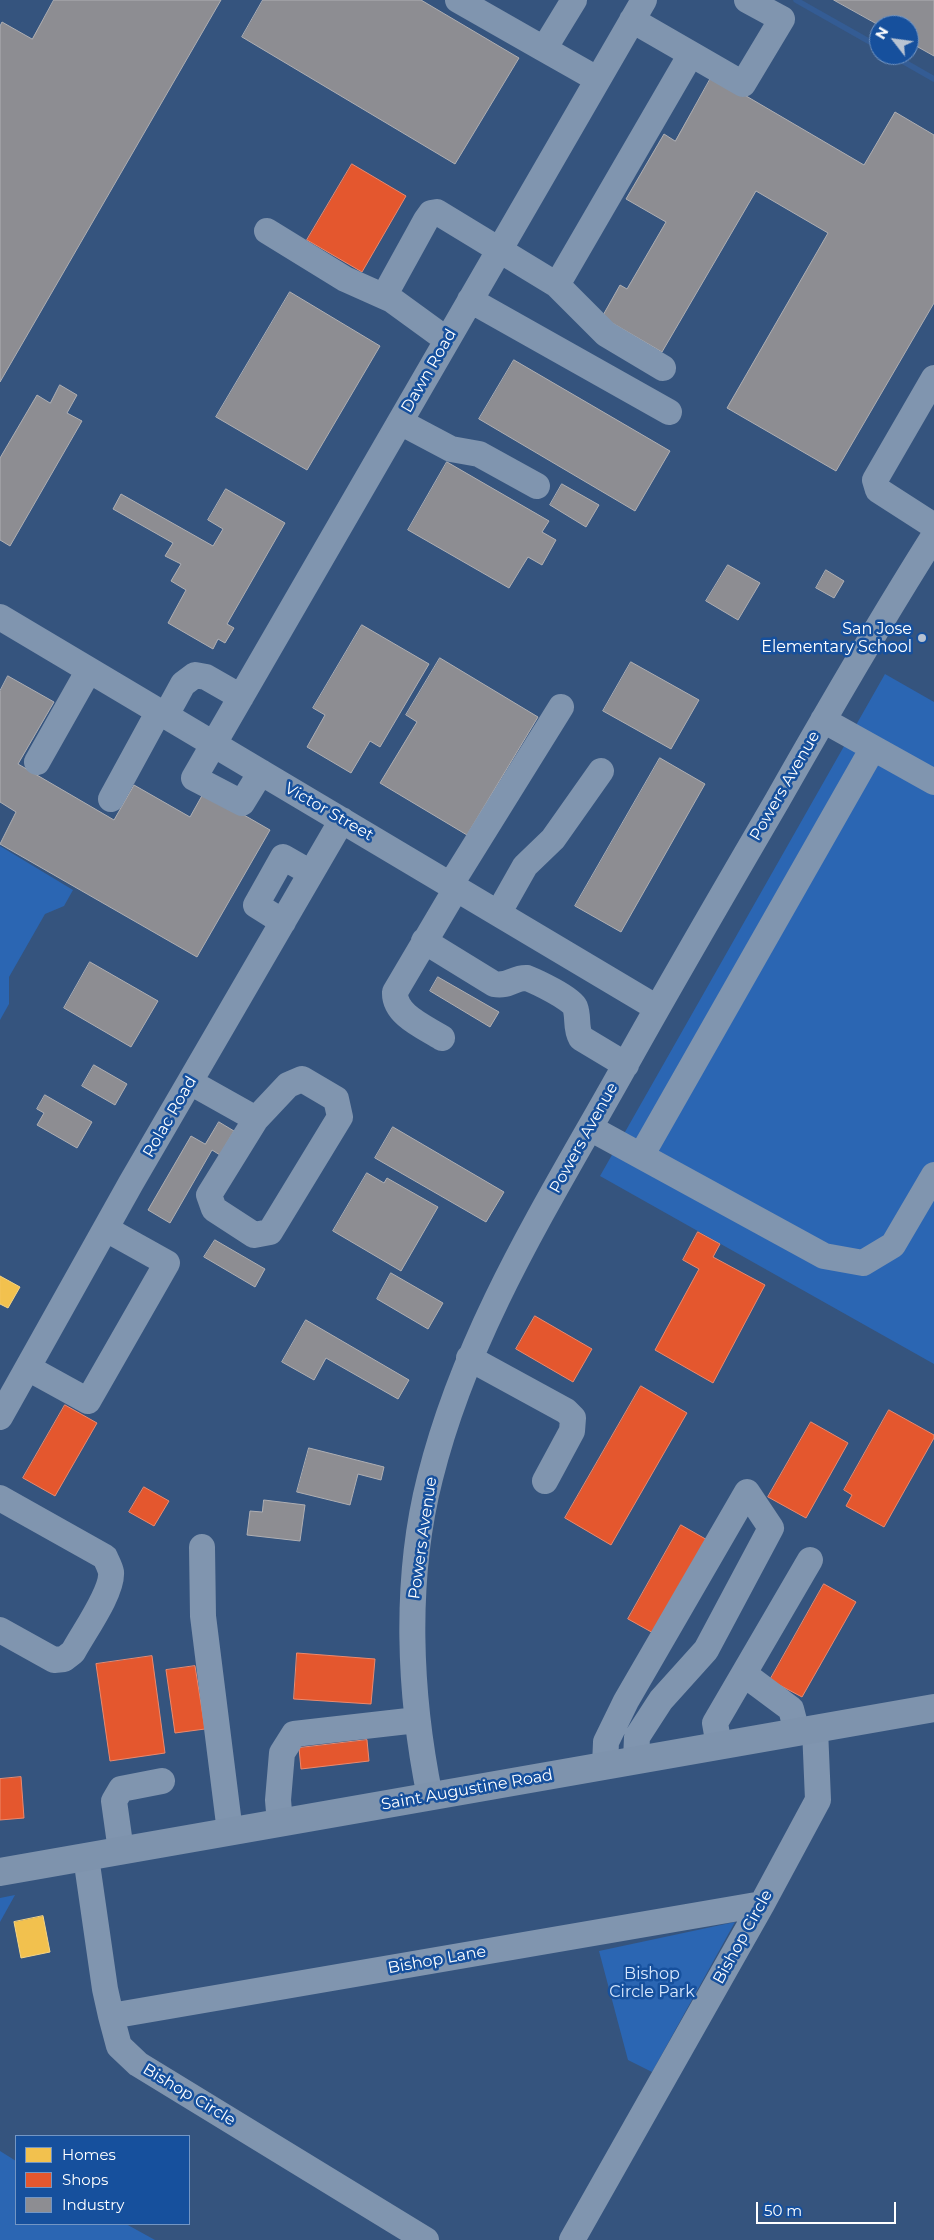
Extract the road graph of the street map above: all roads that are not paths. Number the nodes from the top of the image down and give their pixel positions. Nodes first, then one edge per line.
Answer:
1 (458, 0) edge
2 (574, 0) edge
3 (747, 0) edge
4 (638, 10) edge
5 (544, 49) junction
6 (691, 54) junction
7 (597, 79) junction
8 (267, 231) dead end
9 (499, 250) junction
10 (557, 285) junction
11 (392, 300) junction
12 (470, 300) junction
13 (447, 340) junction
14 (663, 368) dead end
15 (934, 378) edge
16 (669, 412) dead end
17 (400, 422) junction
18 (537, 486) dead end
19 (934, 526) edge
20 (934, 536) edge
21 (0, 617) edge
22 (88, 670) junction
23 (241, 697) junction
24 (561, 707) dead end
25 (163, 713) junction
26 (823, 720) junction
27 (214, 743) junction
28 (874, 748) junction
29 (37, 762) dead end
30 (601, 771) dead end
31 (261, 772) junction
32 (934, 782) edge
33 (111, 799) dead end
34 (342, 820) junction
35 (454, 886) junction
36 (500, 912) junction
37 (424, 941) junction
38 (657, 1008) junction
39 (442, 1038) dead end
40 (626, 1065) junction
41 (190, 1082) junction
42 (256, 1119) junction
43 (590, 1128) junction
44 (641, 1156) junction
45 (934, 1175) edge
46 (106, 1229) junction
47 (469, 1358) junction
48 (28, 1368) junction
49 (0, 1417) edge
50 (545, 1481) dead end
51 (0, 1498) edge
52 (202, 1548) dead end
53 (810, 1560) dead end
54 (0, 1630) edge
55 (744, 1674) junction
56 (934, 1708) edge
57 (417, 1720) junction
58 (806, 1730) junction
59 (719, 1746) junction
60 (636, 1760) junction
61 (605, 1766) junction
62 (162, 1781) dead end
63 (430, 1797) junction
64 (280, 1823) junction
65 (230, 1832) junction
66 (121, 1851) junction
67 (86, 1857) junction
68 (0, 1872) edge
69 (762, 1904) junction
70 (111, 2016) junction
71 (426, 2240) edge
72 (572, 2240) edge

1 - 5 street
2 - 5 street
3 - 6 street
4 - 6 street
4 - 7 street, Dawn Road
5 - 7 street
6 - 10 street
7 - 9 street, Dawn Road
8 - 11 street
9 - 10 street
9 - 11 street
9 - 12 street, Dawn Road
10 - 14 street
11 - 13 street
12 - 13 street, Dawn Road
12 - 16 street
13 - 17 street, Dawn Road
15 - 19 street
17 - 18 street
17 - 23 street, Dawn Road
20 - 26 street, Powers Avenue
21 - 22 street, Victor Street
22 - 25 street, Victor Street
22 - 29 street
23 - 25 street
23 - 27 street, Dawn Road
24 - 35 street
25 - 27 street, Victor Street
25 - 33 street
26 - 28 street
26 - 38 street, Powers Avenue
27 - 31 street, Victor Street
27 - 31 street, Dawn Road
28 - 32 street
28 - 44 street
30 - 36 street
31 - 34 street, Victor Street
34 - 35 street, Victor Street
34 - 41 street, Rolac Road
35 - 36 street, Victor Street
35 - 37 street
36 - 38 street, Victor Street
37 - 39 street
37 - 40 street
38 - 40 street, Powers Avenue
40 - 43 street, Powers Avenue
41 - 42 street
41 - 46 street, Rolac Road
42 - 42 street
43 - 44 street
43 - 47 street, Powers Avenue
44 - 45 street
46 - 48 street, Rolac Road
46 - 48 street
47 - 50 street
47 - 57 street, Powers Avenue
48 - 49 street, Rolac Road
51 - 54 street
52 - 65 street
53 - 55 street
55 - 58 street, Bishop Circle
55 - 59 street
56 - 58 main road, Saint Augustine Road
57 - 63 street, Powers Avenue
57 - 64 street
58 - 59 main road, Saint Augustine Road
58 - 69 street, Bishop Circle
59 - 60 main road, Saint Augustine Road
60 - 61 main road, Saint Augustine Road
60 - 61 street
61 - 63 main road, Saint Augustine Road
62 - 66 street
63 - 64 main road, Saint Augustine Road
64 - 65 main road, Saint Augustine Road
65 - 66 main road, Saint Augustine Road
66 - 67 main road, Saint Augustine Road
67 - 68 main road, Saint Augustine Road
67 - 70 street, Bishop Circle
69 - 70 street, Bishop Lane
69 - 72 street, Bishop Circle
70 - 71 street, Bishop Circle

